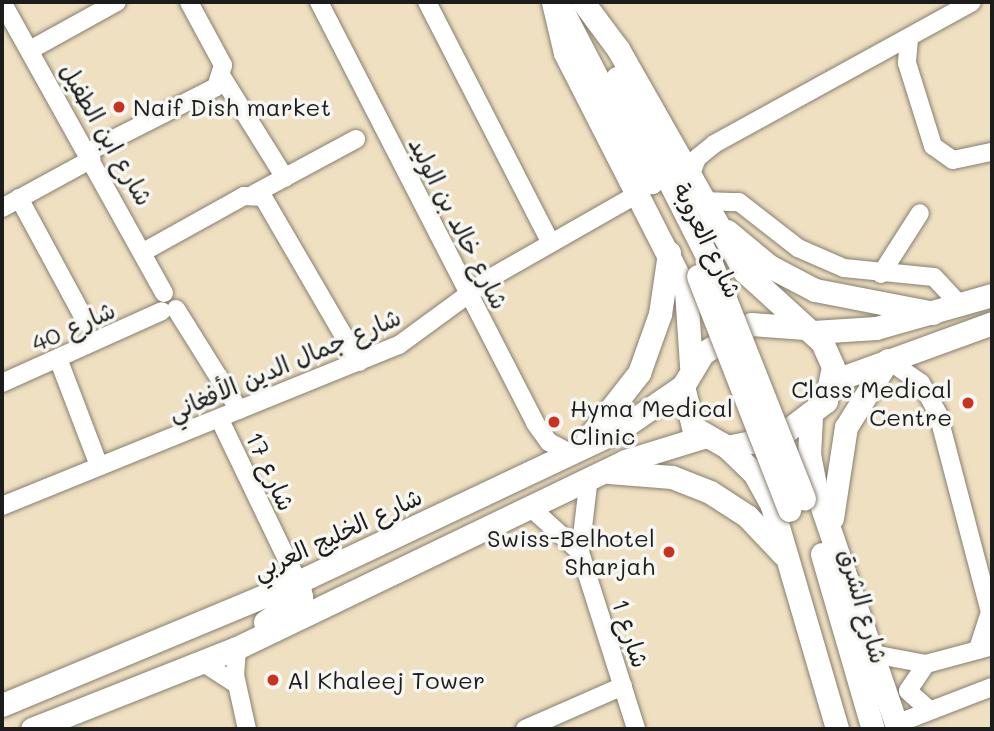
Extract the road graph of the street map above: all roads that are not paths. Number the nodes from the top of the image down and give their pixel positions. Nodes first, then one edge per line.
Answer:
1 (2, 2) edge
2 (117, 2) edge
3 (189, 2) edge
4 (319, 2) edge
5 (427, 2) edge
6 (556, 2) edge
7 (581, 2) edge
8 (972, 2) edge
9 (947, 10) edge
10 (909, 39) junction
11 (30, 50) junction
12 (222, 77) junction
13 (356, 139) dead end
14 (992, 152) edge
15 (90, 155) junction
16 (285, 178) junction
17 (689, 179) junction
18 (639, 193) junction
19 (254, 194) junction
20 (19, 198) junction
21 (706, 207) junction
22 (2, 208) edge
23 (920, 213) dead end
24 (551, 243) junction
25 (145, 251) junction
26 (669, 254) junction
27 (705, 271) junction
28 (881, 274) junction
29 (467, 295) junction
30 (992, 296) edge
31 (167, 304) junction
32 (960, 305) junction
33 (933, 313) junction
34 (86, 322) dead end
35 (992, 323) edge
36 (809, 330) junction
37 (888, 360) junction
38 (59, 361) junction
39 (359, 362) junction
40 (691, 365) junction
41 (833, 381) junction
42 (2, 383) edge
43 (683, 386) junction
44 (239, 410) junction
45 (811, 417) junction
46 (219, 418) junction
47 (703, 438) junction
48 (727, 447) junction
49 (570, 453) junction
50 (99, 466) junction
51 (595, 475) junction
52 (796, 504) junction
53 (2, 506) edge
54 (530, 507) junction
55 (834, 545) junction
56 (580, 552) junction
57 (793, 568) junction
58 (298, 582) junction
59 (237, 648) junction
60 (985, 648) edge
61 (873, 654) junction
62 (202, 662) junction
63 (926, 664) junction
64 (236, 684) junction
65 (623, 686) junction
66 (992, 687) edge
67 (2, 705) edge
68 (926, 707) junction
69 (897, 726) edge
70 (32, 729) edge
71 (247, 729) edge
72 (525, 729) edge
73 (636, 729) edge
74 (837, 729) edge
75 (853, 729) edge
76 (873, 729) edge

1 - 11 street, شارع ابن الطفيل
2 - 11 street
3 - 12 street
4 - 29 street, شارع خالد بن الوليد
5 - 24 street
6 - 18 main road
6 - 27 main road, شارع العروبة
7 - 17 main road
7 - 27 main road, شارع العروبة
8 - 9 street
9 - 10 street
10 - 14 street
10 - 17 street
11 - 15 street, شارع ابن الطفيل
12 - 15 street
12 - 16 street
13 - 16 street
15 - 20 street
15 - 25 street, شارع ابن الطفيل
16 - 19 street
17 - 21 main road
18 - 24 street, شارع جمال الدين الأفغاني
18 - 26 main road
19 - 25 street
19 - 39 street
20 - 22 street
20 - 34 street
21 - 28 street
21 - 33 main road
21 - 36 main road
23 - 28 street
24 - 29 street, شارع جمال الدين الأفغاني
25 - 31 street, شارع ابن الطفيل
26 - 40 main road
26 - 49 main road
27 - 52 main road, شارع العروبة, bridge
28 - 32 street
29 - 39 street, شارع جمال الدين الأفغاني
29 - 49 street, شارع خالد بن الوليد
30 - 32 main road
31 - 38 street, شارع 40
31 - 44 street, شارع ابن الطفيل
32 - 33 main road
33 - 36 main road
35 - 37 main road
36 - 40 main road
36 - 41 main road
37 - 41 main road
37 - 55 main road
37 - 60 street
38 - 42 street, شارع 40
38 - 50 street
39 - 44 street, شارع جمال الدين الأفغاني
40 - 43 main road
41 - 45 main road
43 - 47 main road
43 - 49 main road, شارع الخليج العربي
44 - 46 street, شارع جمال الدين الأفغاني
45 - 48 main road
45 - 55 main road
46 - 50 street, شارع جمال الدين الأفغاني
46 - 58 street, شارع 17
47 - 48 main road
47 - 51 main road
48 - 57 main road
49 - 58 main road, شارع الخليج العربي
50 - 53 street, شارع جمال الدين الأفغاني
51 - 54 main road
51 - 56 street, شارع 1
51 - 57 main road
52 - 75 main road, شارع الشرق
52 - 76 main road, شارع الشرق
54 - 56 street
54 - 59 main road
55 - 61 main road
56 - 65 street, شارع 1
57 - 74 main road
58 - 59 main road
58 - 67 main road, شارع الخليج العربي
59 - 62 main road
59 - 64 street
60 - 63 street
61 - 63 street
61 - 69 main road
62 - 64 street
62 - 70 main road
63 - 68 street
64 - 71 street
65 - 72 street
65 - 73 street, شارع 1
66 - 68 street
68 - 69 street

